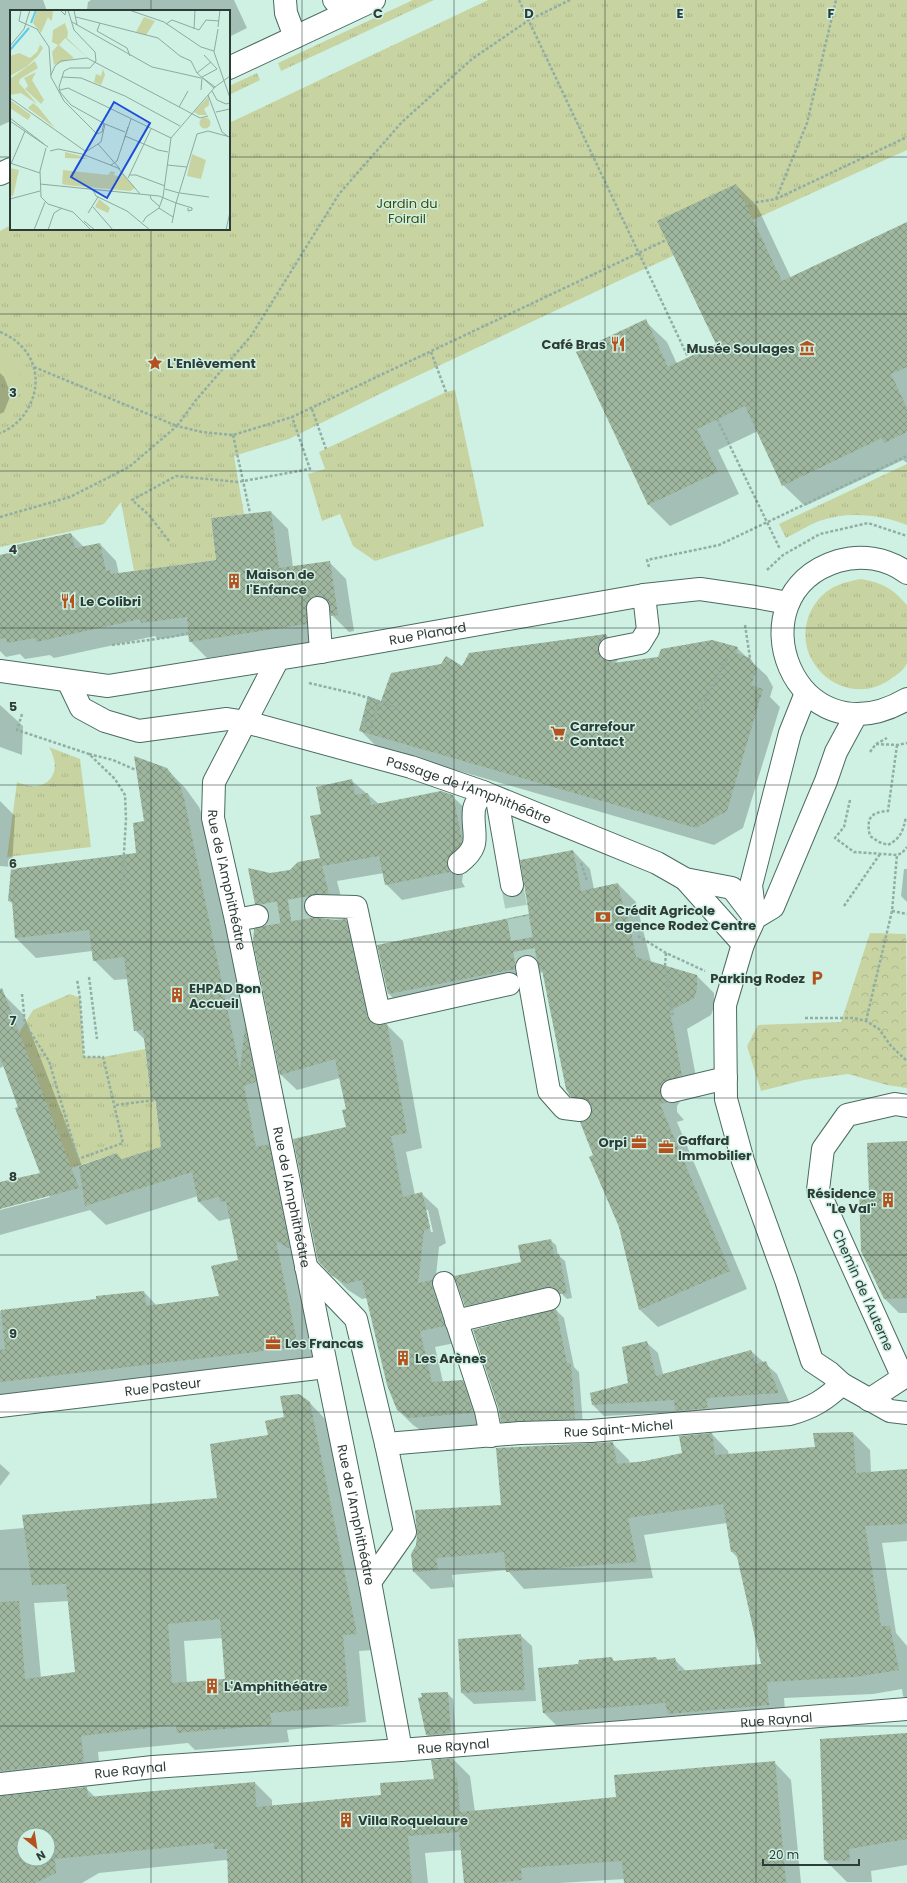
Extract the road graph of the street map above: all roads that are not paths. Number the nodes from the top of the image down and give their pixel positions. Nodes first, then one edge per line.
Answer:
1 (286, 0) edge
2 (374, 0) edge
3 (340, 7) edge
4 (295, 37) junction
5 (230, 68) edge
6 (10, 169) edge
7 (0, 174) edge
8 (905, 570) edge
9 (644, 595) junction
10 (788, 604) junction
11 (318, 608) dead end
12 (610, 649) dead end
13 (321, 652) junction
14 (278, 659) junction
15 (0, 671) edge
16 (68, 681) junction
17 (806, 693) junction
18 (907, 699) edge
19 (856, 715) junction
20 (246, 722) junction
21 (490, 795) junction
22 (760, 851) junction
23 (458, 863) dead end
24 (786, 878) junction
25 (685, 879) junction
26 (512, 885) tunnel mouth
27 (316, 906) tunnel mouth
28 (755, 918) junction
29 (743, 944) junction
30 (527, 967) tunnel mouth
31 (509, 984) dead end
32 (726, 1078) junction
33 (672, 1091) dead end
34 (907, 1106) edge
35 (580, 1110) dead end
36 (306, 1266) junction
37 (444, 1283) dead end
38 (549, 1299) dead end
39 (456, 1321) junction
40 (326, 1367) junction
41 (836, 1379) junction
42 (869, 1400) junction
43 (907, 1404) edge
44 (0, 1406) edge
45 (907, 1412) edge
46 (491, 1436) junction
47 (386, 1444) junction
48 (370, 1582) junction
49 (907, 1709) edge
50 (401, 1750) junction
51 (0, 1784) edge

1 - 4 street
2 - 3 street
3 - 4 street
4 - 5 street
6 - 7 street
8 - 10 street
9 - 10 street, Rue Planard
9 - 12 street
9 - 13 street, Rue Planard
10 - 17 street
11 - 13 street
13 - 14 street, Rue Planard
14 - 16 street, Rue Planard
14 - 20 street, Rue de l'Amphithéâtre
15 - 16 street, Rue Planard
16 - 20 street
17 - 19 street
17 - 22 street
18 - 19 street
19 - 24 street
20 - 21 street, Passage de l'Amphithéâtre
20 - 36 street, Rue de l'Amphithéâtre
21 - 23 street
21 - 25 street, Passage de l'Amphithéâtre
21 - 26 street
22 - 24 street
22 - 28 street
24 - 28 street
25 - 28 street, Passage de l'Amphithéâtre
25 - 29 street, Passage de l'Amphithéâtre
27 - 31 street
28 - 29 street
29 - 32 street
30 - 35 street
32 - 33 street
32 - 41 street
34 - 42 street, Chemin de l'Auterne
36 - 40 street, Rue de l'Amphithéâtre
36 - 47 street
37 - 39 street
38 - 39 street
39 - 46 street
40 - 44 street, Rue Pasteur
40 - 48 street, Rue de l'Amphithéâtre
41 - 42 street
41 - 46 street, Rue Saint-Michel
42 - 43 street
42 - 45 street
46 - 47 street, Rue Saint-Michel
47 - 48 street
48 - 50 street, Rue de l'Amphithéâtre
49 - 50 street, Rue Raynal
50 - 51 street, Rue Raynal

